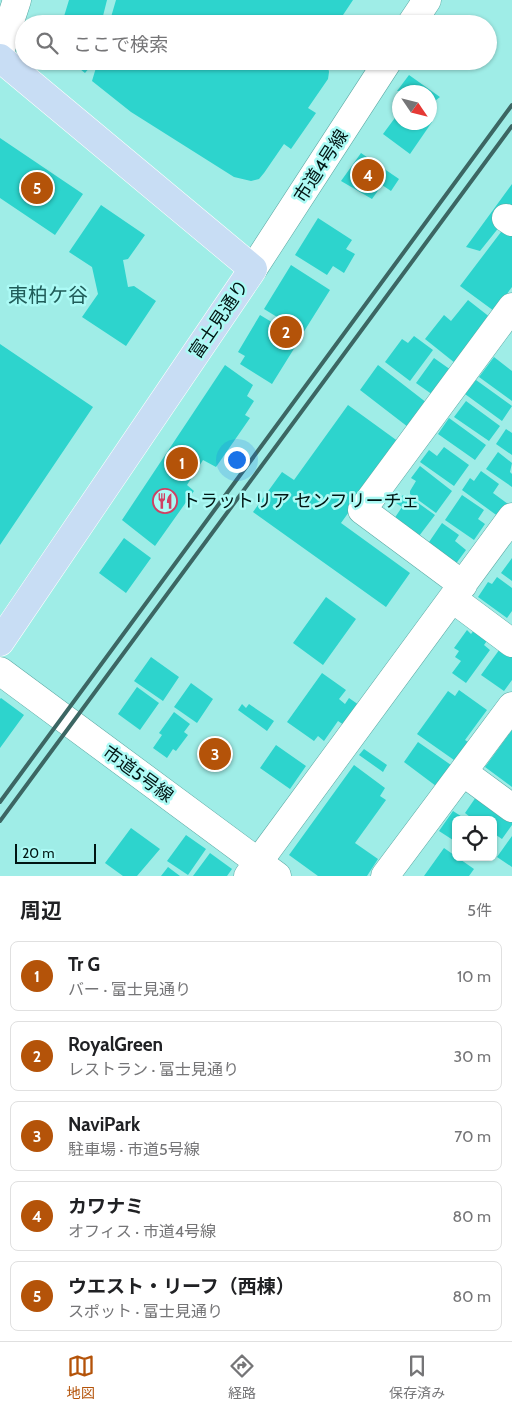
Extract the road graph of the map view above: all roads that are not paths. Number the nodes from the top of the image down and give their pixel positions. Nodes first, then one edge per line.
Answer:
1 (17, 0) edge
2 (427, 0) edge
3 (418, 15) edge
4 (0, 52) edge
5 (0, 58) edge
6 (382, 70) edge
7 (253, 269) junction
8 (512, 308) edge
9 (512, 517) edge
10 (458, 592) junction
11 (0, 642) edge
12 (512, 643) edge
13 (0, 671) edge
14 (512, 706) edge
15 (463, 772) junction
16 (512, 808) edge
17 (261, 871) edge
18 (385, 876) edge

1 - 4 street
2 - 3 street
5 - 7 main road, 富士見通り
6 - 7 street, 市道4号線
7 - 11 main road, 富士見通り
8 - 10 street
9 - 10 street
10 - 12 street
10 - 17 street
13 - 17 street, 市道5号線
14 - 15 street
15 - 16 street
15 - 18 street

